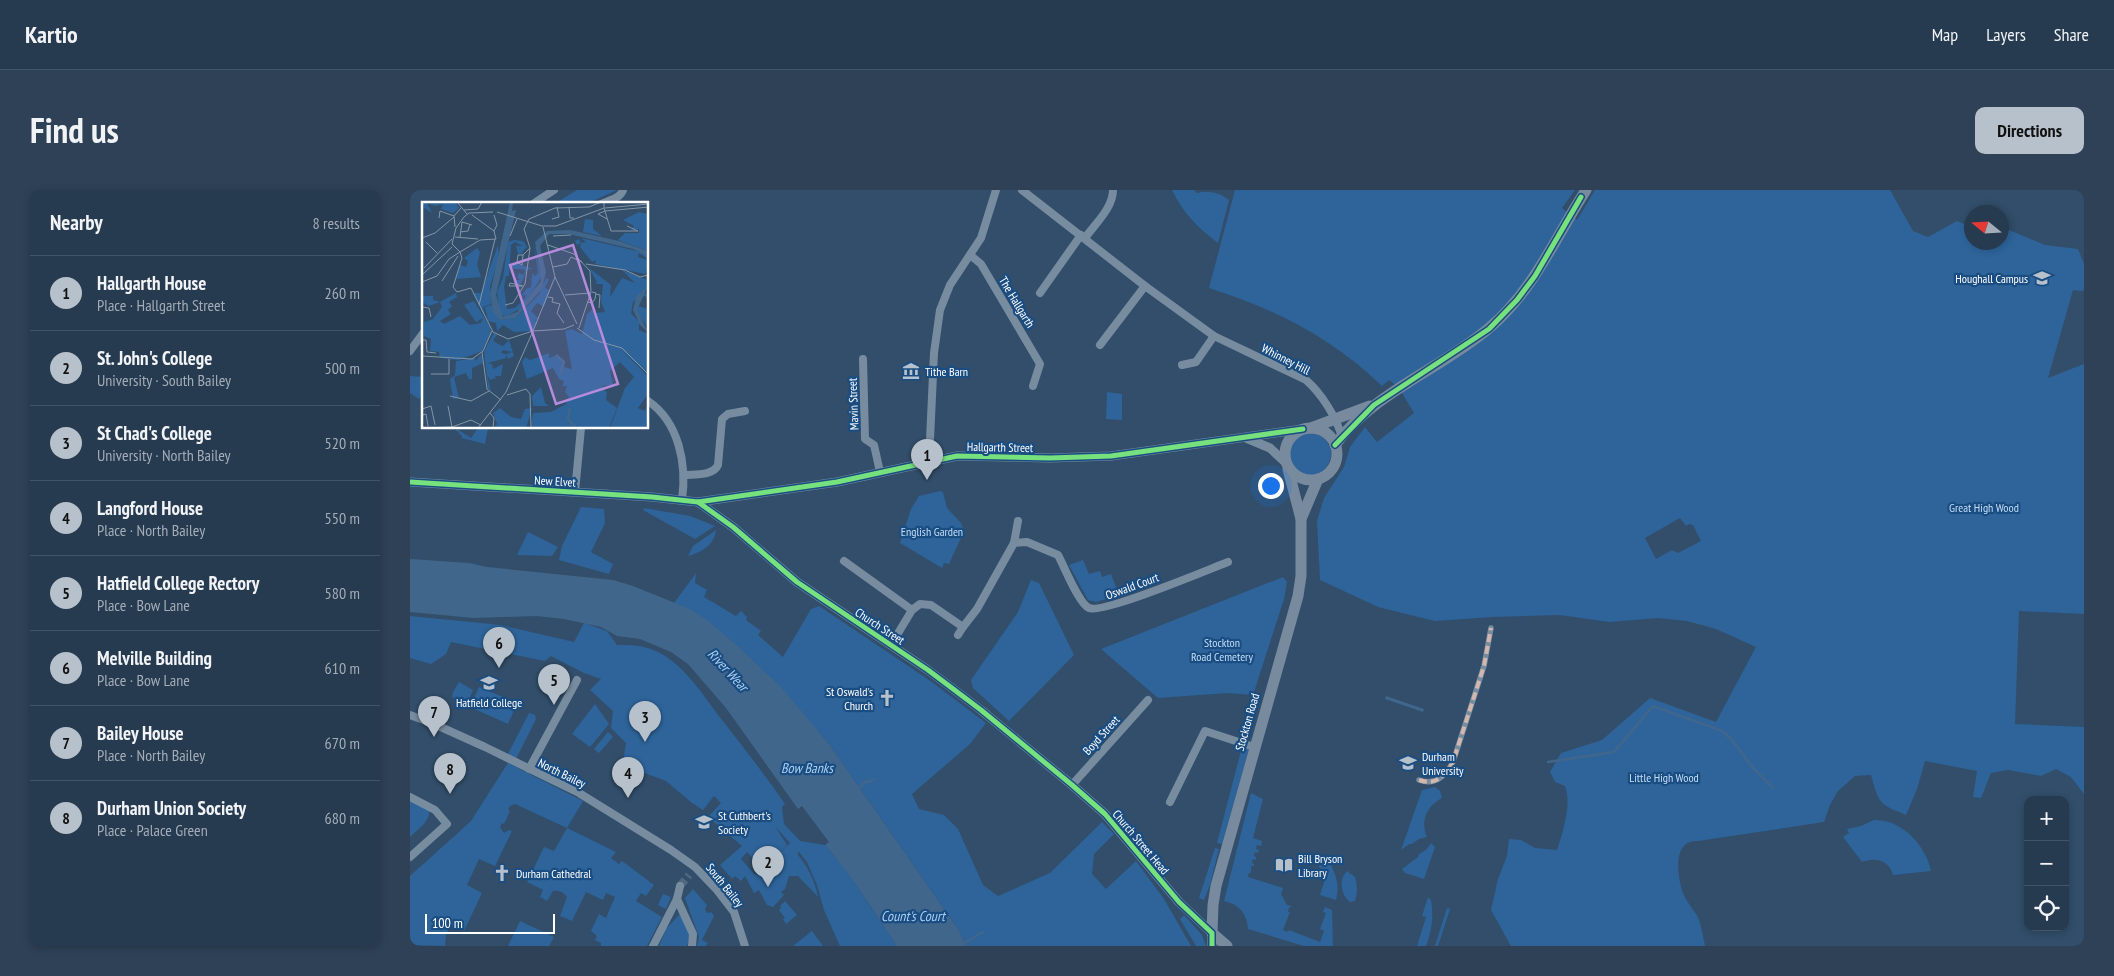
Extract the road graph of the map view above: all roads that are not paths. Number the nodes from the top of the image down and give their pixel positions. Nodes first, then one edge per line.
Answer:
1 (554, 190) edge
2 (623, 190) edge
3 (996, 190) edge
4 (1022, 190) edge
5 (1114, 190) edge
6 (1586, 190) edge
7 (535, 202) edge
8 (607, 202) edge
9 (1083, 237) junction
10 (970, 256) junction
11 (1145, 286) junction
12 (1040, 293) dead end
13 (422, 335) edge
14 (1214, 336) junction
15 (1100, 345) dead end
16 (410, 351) edge
17 (863, 360) dead end
18 (1182, 365) dead end
19 (1033, 386) dead end
20 (649, 402) edge
21 (1374, 405) junction
22 (745, 411) dead end
23 (1335, 419) junction
24 (581, 429) edge
25 (1307, 429) junction
26 (1246, 438) junction
27 (1338, 441) junction
28 (929, 462) junction
29 (1287, 466) junction
30 (880, 472) junction
31 (684, 475) junction
32 (1318, 479) junction
33 (410, 482) edge
34 (575, 492) junction
35 (682, 500) junction
36 (698, 502) junction
37 (1301, 519) junction
38 (1018, 520) dead end
39 (1014, 542) junction
40 (844, 561) dead end
41 (1228, 562) dead end
42 (912, 610) junction
43 (963, 627) junction
44 (1491, 628) dead end
45 (958, 635) dead end
46 (891, 645) junction
47 (577, 680) dead end
48 (1148, 700) dead end
49 (410, 715) edge
50 (1254, 747) junction
51 (1050, 768) joint
52 (529, 769) junction
53 (1420, 780) dead end
54 (1072, 785) junction
55 (410, 796) edge
56 (1170, 802) dead end
57 (410, 857) edge
58 (695, 867) junction
59 (689, 875) tunnel mouth
60 (680, 886) tunnel mouth
61 (677, 899) junction
62 (1212, 933) junction
63 (653, 946) edge
64 (692, 946) edge
65 (746, 946) edge
66 (1212, 946) edge
67 (1227, 946) edge

1 - 7 street
2 - 8 street
3 - 10 street
4 - 9 street, Whinney Hill
5 - 9 street
6 - 21 main road
9 - 11 street, Whinney Hill
9 - 12 street
10 - 19 street, The Hallgarth
10 - 28 street
11 - 14 street, Whinney Hill
11 - 15 street
13 - 16 street
14 - 18 street
14 - 23 street, Whinney Hill
17 - 30 street, Mavin Street
20 - 31 street
21 - 23 main road
21 - 27 main road
22 - 31 street
23 - 25 main road
23 - 27 street, Whinney Hill
24 - 34 street
25 - 26 street, Hallgarth Street
25 - 27 main road
25 - 29 main road
26 - 28 street, Hallgarth Street
26 - 29 street
27 - 32 main road
28 - 30 street, Hallgarth Street
29 - 32 main road
29 - 37 main road, Stockton Road
30 - 36 street, Hallgarth Street
31 - 35 street
32 - 37 main road, Stockton Road
33 - 34 street, New Elvet
34 - 35 street, New Elvet
35 - 36 street, New Elvet
36 - 46 street, Church Street
37 - 50 main road, Stockton Road
38 - 39 street
39 - 41 street, Oswald Court
39 - 43 street
40 - 42 street
42 - 43 street
42 - 46 street
43 - 45 street
44 - 53 street
46 - 51 street, Church Street
47 - 52 street
48 - 54 street, Boyd Street
49 - 52 street, North Bailey
50 - 56 street
50 - 62 main road, Stockton Road
51 - 54 street, Church Street Head
52 - 58 street, North Bailey
54 - 62 street, Church Street Head
55 - 57 street
58 - 59 street
58 - 65 street, South Bailey
60 - 61 street
61 - 63 street
61 - 64 street
62 - 66 street
62 - 67 main road

